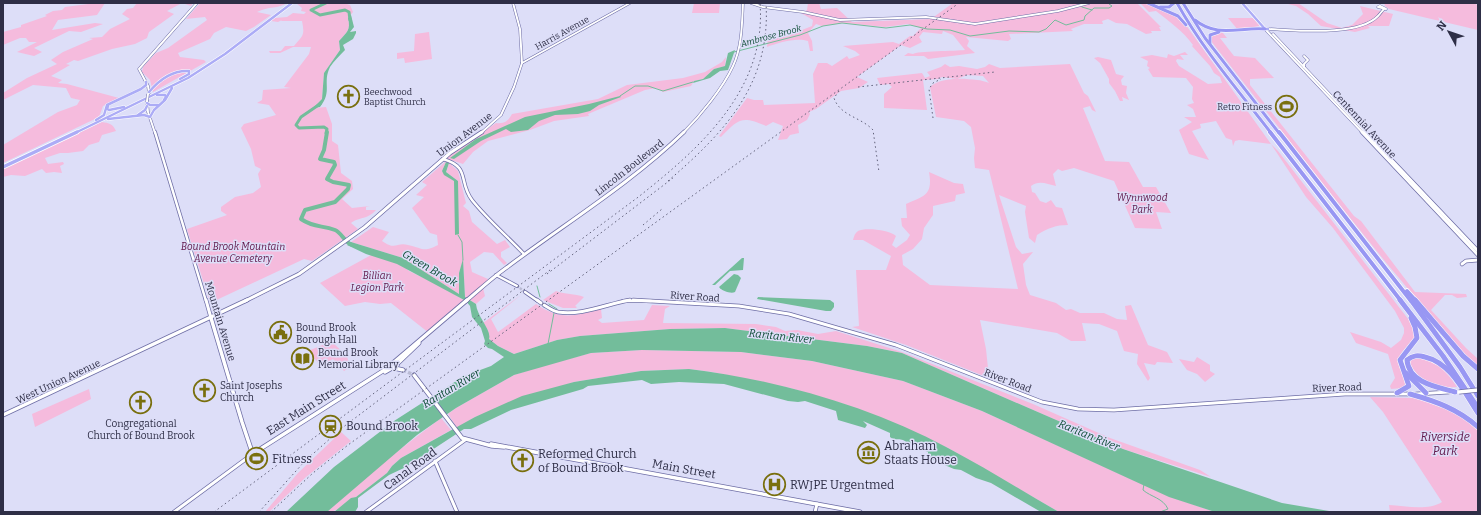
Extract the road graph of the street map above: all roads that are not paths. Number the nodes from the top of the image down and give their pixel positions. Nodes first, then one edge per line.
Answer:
1 (197, 3) edge
2 (292, 3) edge
3 (513, 3) edge
4 (630, 3) edge
5 (751, 3) edge
6 (1089, 3) edge
7 (1149, 3) edge
8 (1174, 3) edge
9 (1177, 3) edge
10 (1183, 3) edge
11 (1381, 3) edge
12 (743, 4) edge
13 (755, 4) junction
14 (1243, 4) edge
15 (1384, 8) junction
16 (1380, 9) junction
17 (1190, 17) junction
18 (1261, 25) junction
19 (1257, 28) junction
20 (1266, 29) junction
21 (1269, 33) junction
22 (1198, 38) junction
23 (1211, 46) junction
24 (1304, 56) dead end
25 (522, 63) junction
26 (1304, 67) junction
27 (200, 71) junction
28 (146, 82) junction
29 (173, 84) junction
30 (149, 87) junction
31 (138, 92) junction
32 (149, 94) junction
33 (147, 103) junction
34 (137, 104) junction
35 (129, 105) junction
36 (150, 117) junction
37 (91, 124) junction
38 (443, 159) junction
39 (3, 166) edge
40 (524, 254) junction
41 (1478, 254) edge
42 (1478, 260) edge
43 (1462, 264) dead end
44 (1386, 269) junction
45 (496, 275) junction
46 (517, 286) tunnel mouth
47 (525, 292) tunnel mouth
48 (1410, 312) junction
49 (211, 318) junction
50 (398, 366) junction
51 (1460, 367) junction
52 (391, 368) junction
53 (1403, 369) junction
54 (1478, 369) edge
55 (414, 376) tunnel mouth
56 (1478, 390) edge
57 (1457, 392) junction
58 (1397, 393) junction
59 (1426, 393) junction
60 (1410, 394) junction
61 (1478, 396) edge
62 (1478, 408) edge
63 (1478, 413) edge
64 (3, 415) edge
65 (1478, 427) edge
66 (465, 440) junction
67 (254, 453) junction
68 (435, 461) junction
69 (817, 504) junction
70 (174, 512) edge
71 (366, 512) edge
72 (457, 512) edge
73 (815, 512) edge
74 (860, 512) edge

1 - 28 street
2 - 27 highway
2 - 29 highway
3 - 25 main road, Union Avenue
4 - 25 street, Harris Avenue
5 - 13 main road
6 - 13 main road
7 - 8 highway
7 - 22 highway
9 - 22 highway
10 - 17 highway
11 - 15 street
11 - 16 street
12 - 13 main road
12 - 40 main road, Lincoln Boulevard
14 - 18 highway, Centennial Avenue
14 - 20 highway, Centennial Avenue
15 - 16 street
15 - 16 street
16 - 20 street
17 - 19 highway
17 - 23 highway
18 - 19 highway
18 - 20 highway, Centennial Avenue
19 - 20 highway
19 - 21 highway
19 - 23 highway
20 - 21 main road, Centennial Avenue
20 - 26 main road, Centennial Avenue
21 - 41 main road, Centennial Avenue
22 - 48 highway
23 - 44 highway
24 - 26 main road
25 - 38 main road, Union Avenue
26 - 41 main road, Centennial Avenue
27 - 32 highway
27 - 36 highway
28 - 30 street
28 - 37 highway
29 - 32 highway
29 - 35 highway
30 - 31 highway
30 - 32 street
31 - 32 highway
31 - 35 highway
32 - 33 street, bridge
32 - 33 highway
32 - 34 highway
33 - 34 highway
33 - 36 street, Mountain Avenue
34 - 37 highway
35 - 37 highway
36 - 37 highway
36 - 49 street, Mountain Avenue
37 - 39 highway
38 - 40 street
38 - 49 main road, Union Avenue
40 - 45 main road, Lincoln Boulevard
42 - 43 main road
44 - 51 highway
44 - 54 highway
45 - 46 street
45 - 50 main road, Lincoln Boulevard
47 - 58 street, River Road
48 - 53 highway
48 - 62 highway
49 - 64 main road, West Union Avenue
49 - 67 main road, Mountain Avenue
50 - 52 main road
50 - 52 main road, East Main Street
51 - 56 highway
51 - 61 highway
52 - 67 main road, East Main Street
53 - 58 highway
53 - 59 highway
55 - 66 main road, Main Street
56 - 57 main road, River Road, bridge
57 - 59 street, River Road
57 - 63 highway
58 - 60 street, River Road
59 - 60 street, River Road
60 - 65 highway
66 - 68 street, Canal Road
66 - 69 main road, Main Street
67 - 70 street, East Main Street
68 - 71 street, Canal Road
68 - 72 street
69 - 73 street
69 - 74 main road, Main Street

